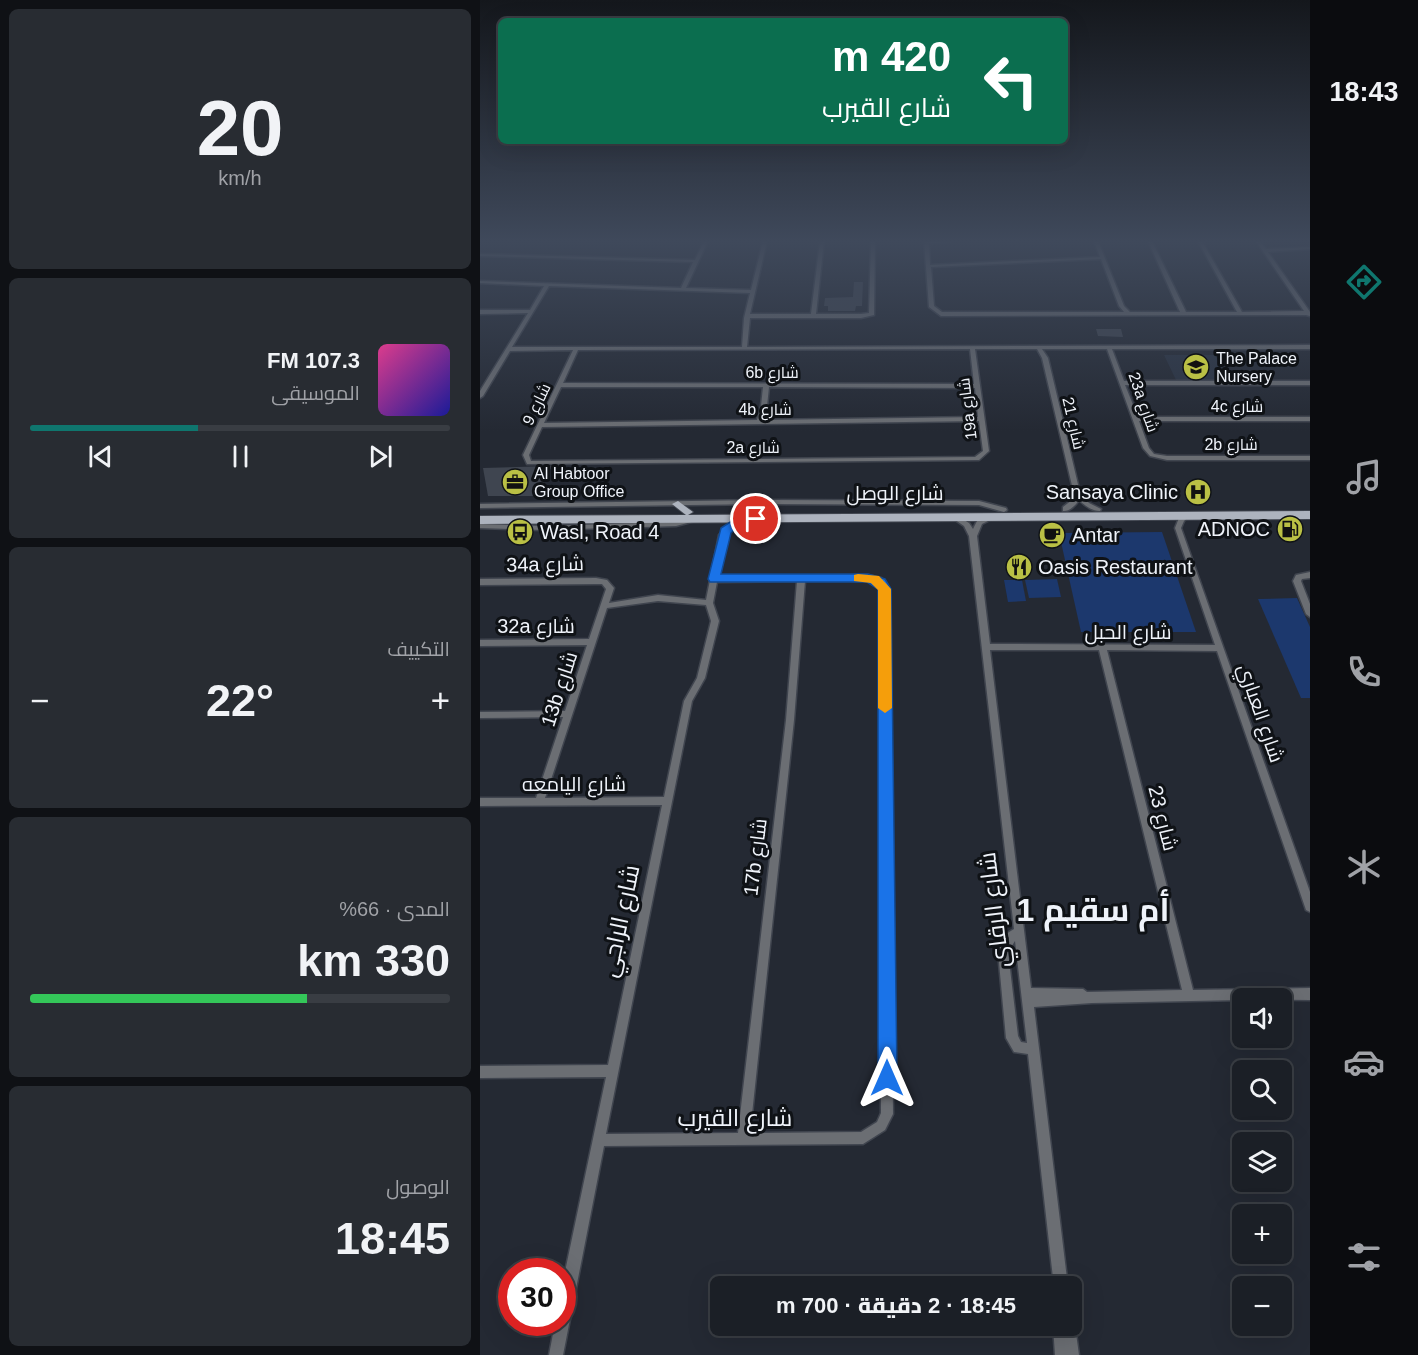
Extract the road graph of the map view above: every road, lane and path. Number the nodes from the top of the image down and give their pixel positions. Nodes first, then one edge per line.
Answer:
1 (536, 304) edge
2 (751, 304) edge
3 (815, 304) edge
4 (873, 304) edge
5 (932, 304) edge
6 (1122, 304) edge
7 (1181, 304) edge
8 (1238, 304) edge
9 (480, 312) edge
10 (531, 312) junction
11 (1126, 314) junction
12 (1186, 314) junction
13 (1244, 314) junction
14 (1309, 315) edge
15 (815, 316) junction
16 (748, 317) junction
17 (1310, 347) edge
18 (975, 348) junction
19 (1039, 348) junction
20 (1047, 348) junction
21 (1112, 348) junction
22 (741, 349) junction
23 (508, 350) junction
24 (579, 350) junction
25 (1045, 358) junction
26 (1310, 383) edge
27 (1124, 384) junction
28 (978, 385) junction
29 (560, 386) junction
30 (769, 386) junction
31 (482, 388) edge
32 (480, 396) edge
33 (1310, 419) edge
34 (1163, 420) joint
35 (982, 421) junction
36 (1136, 421) junction
37 (761, 422) junction
38 (541, 423) junction
39 (1152, 455) joint
40 (982, 457) joint
41 (1310, 458) edge
42 (526, 461) joint
43 (1077, 494) junction
44 (480, 506) edge
45 (1310, 508) edge
46 (1065, 509) junction
47 (1098, 509) junction
48 (686, 511) junction
49 (480, 512) edge
50 (1310, 515) edge
51 (1142, 516) junction
52 (1160, 516) junction
53 (1186, 516) junction
54 (954, 517) junction
55 (992, 517) junction
56 (708, 519) junction
57 (747, 519) junction
58 (480, 520) edge
59 (1128, 525) dead end
60 (480, 526) edge
61 (1179, 532) junction
62 (723, 535) junction
63 (973, 536) junction
64 (1310, 575) edge
65 (714, 579) junction
66 (801, 580) junction
67 (480, 582) edge
68 (609, 586) joint
69 (709, 603) junction
70 (604, 606) junction
71 (1310, 614) edge
72 (592, 642) junction
73 (480, 643) edge
74 (1219, 648) junction
75 (986, 649) junction
76 (1103, 649) junction
77 (570, 714) junction
78 (480, 715) edge
79 (668, 801) junction
80 (480, 802) edge
81 (539, 802) junction
82 (1310, 907) edge
83 (1019, 932) junction
84 (1310, 994) edge
85 (1189, 996) junction
86 (1027, 997) junction
87 (1032, 1050) junction
88 (612, 1071) junction
89 (480, 1072) edge
90 (743, 1139) junction
91 (598, 1140) junction
92 (575, 1258) edge
93 (1059, 1276) edge
94 (559, 1336) edge
95 (1061, 1336) edge
96 (1069, 1336) edge
97 (556, 1355) edge
98 (1062, 1355) edge
99 (1072, 1355) edge

1 - 10 street
2 - 16 street
3 - 15 street
4 - 15 street
5 - 11 street
6 - 11 street
7 - 12 street
8 - 13 street
9 - 10 street
10 - 23 street
11 - 12 street
12 - 13 street
13 - 14 street
15 - 16 street
16 - 22 street
17 - 21 street
18 - 19 street
18 - 22 street
18 - 28 street, 19a شارع
19 - 20 street
19 - 25 street, شارع 21
20 - 21 street
20 - 25 street, شارع 21
21 - 27 street, 23a شارع
22 - 24 street
23 - 24 street
23 - 31 street
24 - 29 street, شارع 9
25 - 43 street, شارع 21
26 - 27 street
27 - 36 street, 23a شارع
28 - 30 street, 6b شارع
28 - 35 street, 19a شارع
29 - 30 street, 6b شارع
29 - 38 street, شارع 9
30 - 37 street
31 - 32 street
33 - 34 street, 4c شارع
34 - 36 street, 4c شارع
35 - 37 street, 4b شارع
35 - 40 street, 19a شارع
36 - 39 street, 23a شارع
37 - 38 street, 4b شارع
38 - 42 street, شارع 9
39 - 41 street, 2b شارع
40 - 42 street, 2a شارع
43 - 46 street
43 - 47 street
44 - 48 street
45 - 47 main road, شارع الوصل
46 - 47 main road, شارع الوصل
46 - 48 main road, شارع الوصل
48 - 49 main road, شارع الوصل
48 - 56 main road, شارع الوصل
48 - 58 main road, شارع الوصل
48 - 60 street, شارع الوصل
50 - 53 main road, شارع الوصل
51 - 52 main road, شارع الوصل
51 - 55 main road, شارع الوصل
51 - 59 main road
52 - 53 main road, شارع الوصل
52 - 61 street
53 - 61 street
54 - 55 main road, شارع الوصل
54 - 57 main road, شارع الوصل
54 - 63 street
55 - 63 street
56 - 57 main road, شارع الوصل
56 - 62 street
57 - 62 street
61 - 74 street, شارع العباري
62 - 65 street, شارع الراجي
63 - 75 street, شارع الرقاي
64 - 71 street
65 - 66 street
65 - 69 street, شارع الراجي
66 - 90 street, 17b شارع
66 - 90 street, شارع القيرب
67 - 68 street, 34a شارع
68 - 70 street, 13b شارع
69 - 70 street
69 - 79 street, شارع الراجي
70 - 72 street, 13b شارع
72 - 73 street, 32a شارع
72 - 77 street, 13b شارع
74 - 76 street, شارع الحبل
74 - 82 street, شارع العباري
75 - 76 street, شارع الحبل
75 - 83 street, شارع الرقاي
76 - 85 street, شارع 23
77 - 78 street
77 - 81 street, 13b شارع
79 - 81 street, شارع اليامعه
79 - 88 street, شارع الراجي
80 - 81 street, شارع اليامعه
83 - 86 street, شارع الرقاي
83 - 87 street
84 - 85 street
85 - 86 street
86 - 87 street, شارع الرقاي
87 - 93 street, شارع الرقاي
88 - 89 street
88 - 91 street, شارع الراجي
90 - 91 street, شارع القيرب
91 - 92 street, شارع الراجي
94 - 97 street, شارع الراجي
95 - 98 street
96 - 99 street

